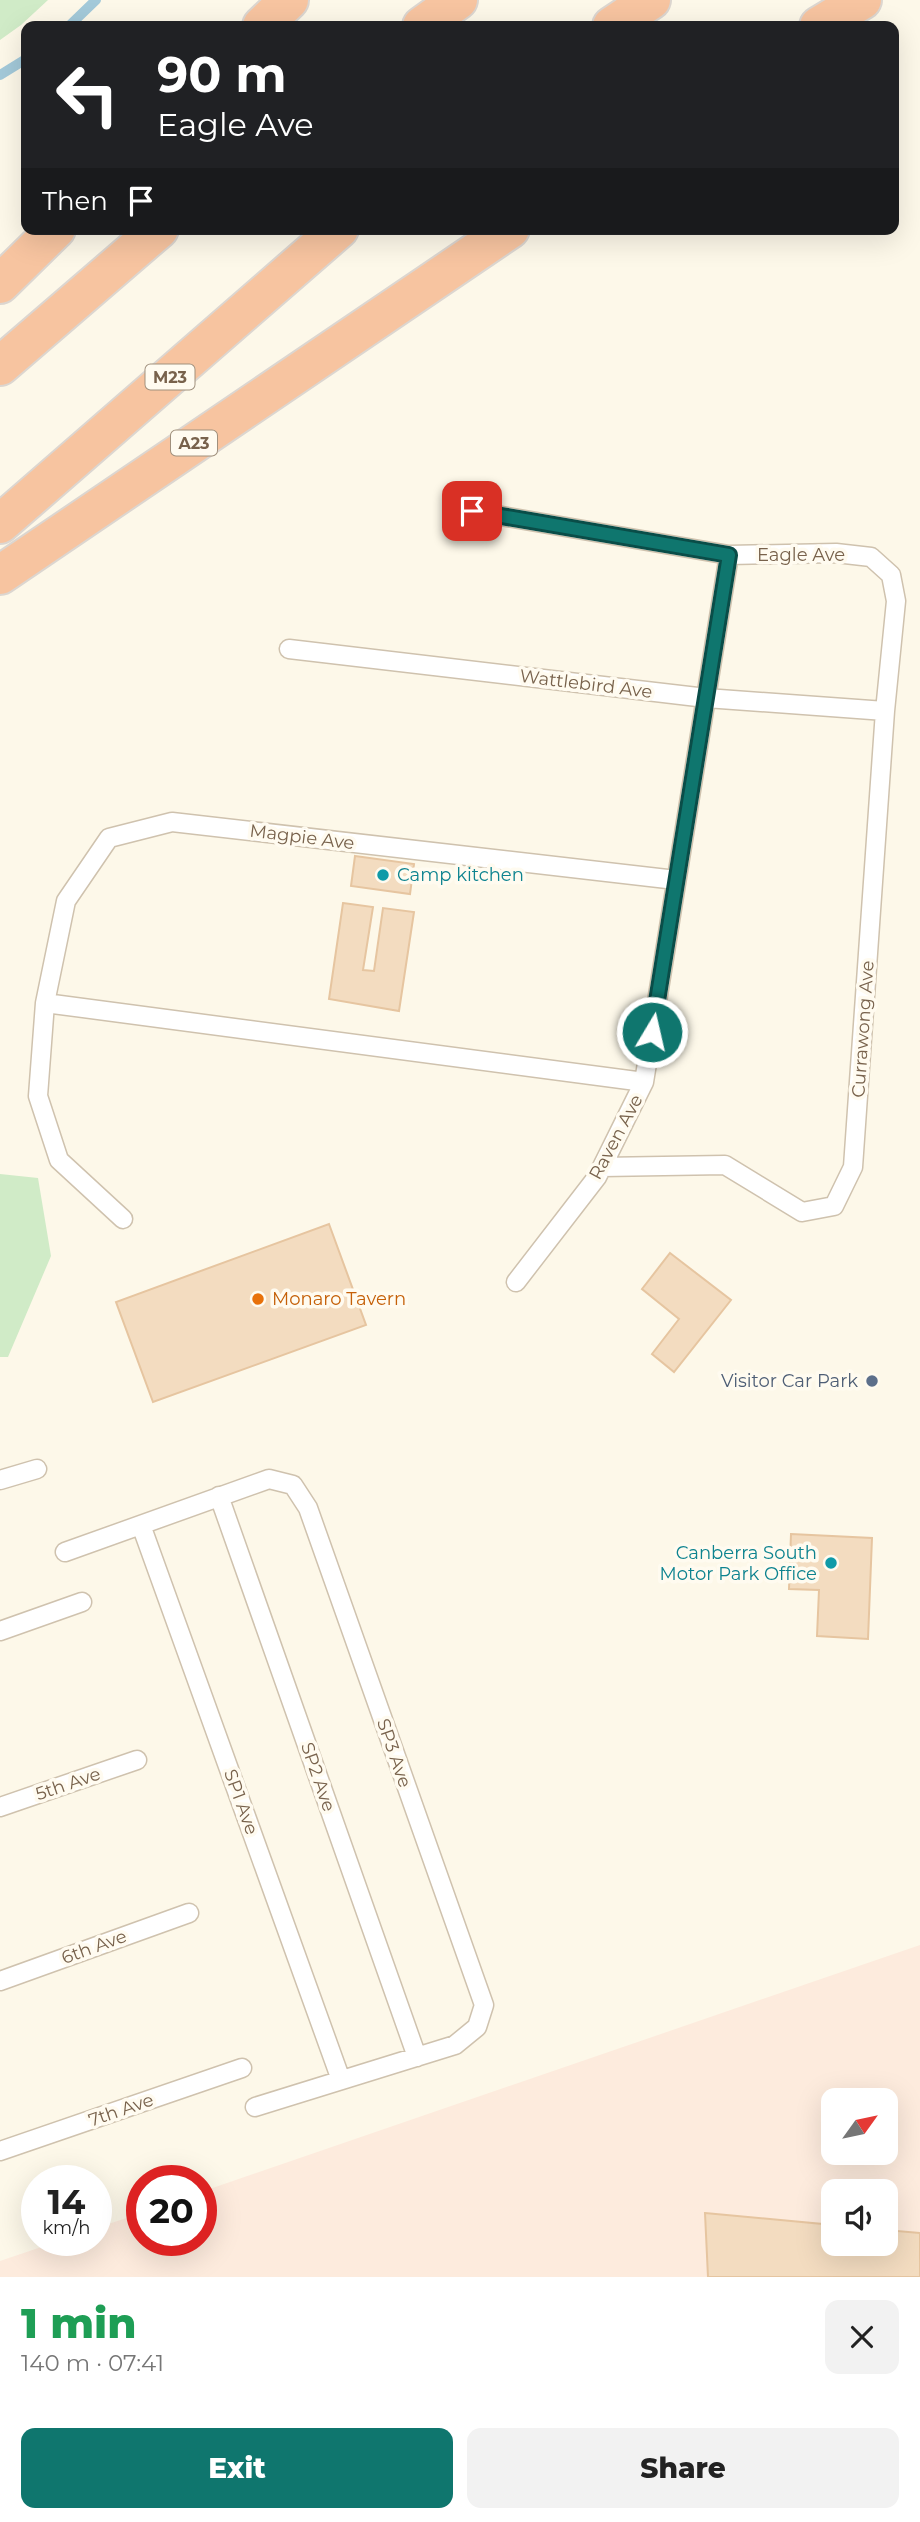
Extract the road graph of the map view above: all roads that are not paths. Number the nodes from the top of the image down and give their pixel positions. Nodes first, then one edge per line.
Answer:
1 (289, 0) edge
2 (458, 0) edge
3 (652, 0) edge
4 (862, 0) edge
5 (267, 21) edge
6 (429, 21) edge
7 (620, 21) edge
8 (828, 21) edge
9 (50, 235) edge
10 (152, 235) edge
11 (333, 235) edge
12 (501, 235) edge
13 (0, 284) edge
14 (0, 366) edge
15 (472, 511) dead end
16 (0, 524) edge
17 (729, 555) junction
18 (0, 575) edge
19 (896, 601) joint
20 (289, 649) dead end
21 (706, 698) junction
22 (885, 711) junction
23 (676, 880) junction
24 (45, 1003) junction
25 (644, 1082) junction
26 (602, 1167) junction
27 (123, 1219) dead end
28 (516, 1282) dead end
29 (37, 1469) dead end
30 (0, 1480) edge
31 (219, 1496) junction
32 (141, 1524) junction
33 (65, 1552) dead end
34 (82, 1602) dead end
35 (0, 1631) edge
36 (137, 1760) dead end
37 (0, 1807) edge
38 (189, 1913) dead end
39 (0, 1981) edge
40 (417, 2057) junction
41 (242, 2068) dead end
42 (341, 2080) junction
43 (255, 2107) dead end
44 (0, 2151) edge

1 - 5 highway
2 - 6 highway
3 - 7 highway
4 - 8 highway
9 - 13 highway
10 - 14 highway
11 - 16 highway, M23
12 - 18 highway, A23
15 - 17 lane, Eagle Ave
17 - 19 lane, Eagle Ave
17 - 21 lane, Raven Ave
19 - 22 lane, Currawong Ave
20 - 21 lane, Wattlebird Ave
21 - 22 lane, Wattlebird Ave
21 - 23 lane, Raven Ave
22 - 26 lane, Currawong Ave
23 - 24 lane, Magpie Ave
23 - 25 lane, Raven Ave
24 - 25 lane
24 - 27 lane, Magpie Ave
25 - 26 lane, Raven Ave
26 - 28 lane, Raven Ave
29 - 30 lane
31 - 32 lane, SP3 Ave
31 - 40 lane, SP2 Ave
31 - 40 lane, SP3 Ave
32 - 33 lane, SP3 Ave
32 - 42 lane, SP1 Ave
34 - 35 lane
36 - 37 lane, 5th Ave
38 - 39 lane, 6th Ave
40 - 42 lane, SP3 Ave
41 - 44 lane, 7th Ave
42 - 43 lane, SP3 Ave

